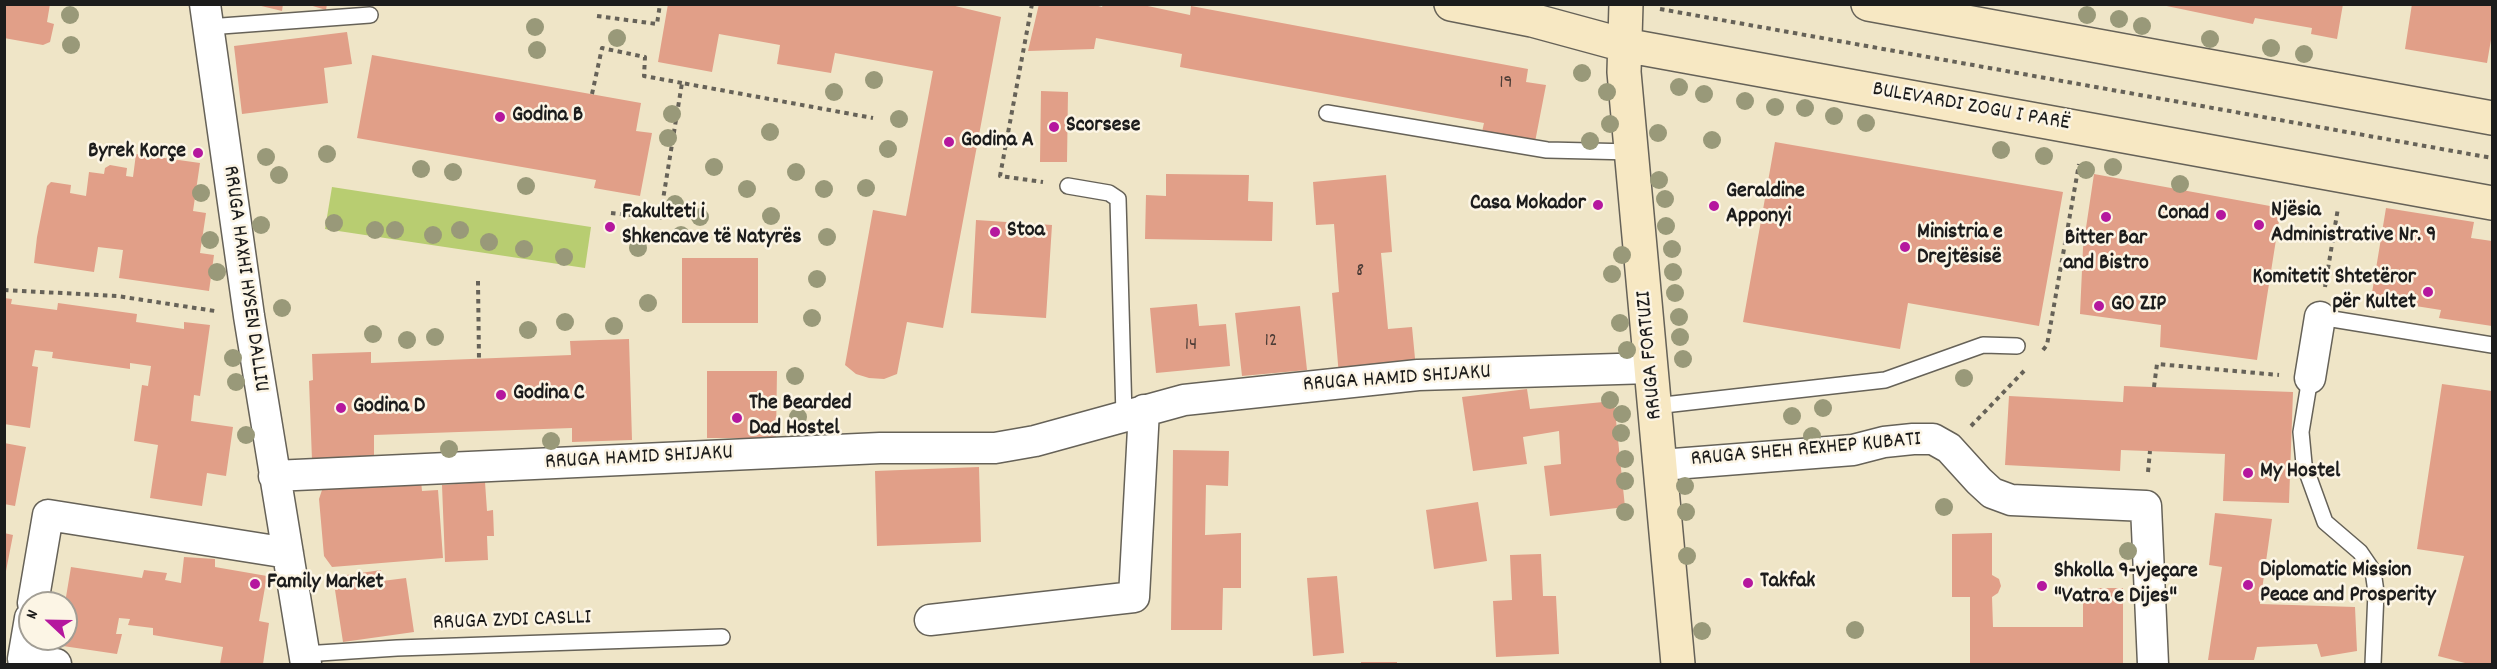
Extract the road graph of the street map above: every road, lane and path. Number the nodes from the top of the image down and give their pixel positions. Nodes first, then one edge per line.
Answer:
1 (660, 4) edge
2 (1032, 4) edge
3 (1451, 4) edge
4 (1868, 4) edge
5 (1640, 6) edge
6 (370, 15) dead end
7 (206, 16) edge
8 (597, 16) dead end
9 (1624, 45) junction
10 (682, 83) junction
11 (592, 94) dead end
12 (1327, 113) dead end
13 (873, 118) dead end
14 (2493, 118) edge
15 (2085, 129) junction
16 (1633, 152) junction
17 (2493, 158) edge
18 (2343, 175) junction
19 (1068, 186) joint
20 (2493, 202) edge
21 (611, 213) dead end
22 (478, 281) dead end
23 (4, 290) edge
24 (249, 316) junction
25 (2320, 317) junction
26 (2493, 345) edge
27 (2017, 346) dead end
28 (2039, 354) dead end
29 (479, 359) dead end
30 (2031, 362) dead end
31 (1652, 368) junction
32 (2310, 378) junction
33 (2154, 387) dead end
34 (1655, 406) junction
35 (1134, 413) junction
36 (1950, 448) junction
37 (1661, 465) junction
38 (274, 476) junction
39 (288, 553) junction
40 (35, 591) edge
41 (930, 620) dead end
42 (723, 637) dead end
43 (24, 651) edge
44 (305, 659) edge
45 (56, 664) edge
46 (1678, 664) edge
47 (2152, 664) edge
48 (2373, 664) edge

1 - 8 path
2 - 19 path
3 - 9 main road, BULEVARDI ZOGU I PARË
4 - 14 main road
5 - 9 main road, RRUGA FORTUZI
5 - 17 path
6 - 7 lane
7 - 24 street, RRUGA HAXHI HYSEN DALLIU
9 - 15 main road, BULEVARDI ZOGU I PARË
9 - 16 main road, RRUGA FORTUZI
10 - 11 path
10 - 13 path
10 - 21 path
12 - 16 lane
15 - 18 main road, BULEVARDI ZOGU I PARË
15 - 28 path
16 - 31 main road, RRUGA FORTUZI
18 - 20 main road, BULEVARDI ZOGU I PARË
18 - 25 path
19 - 35 lane
22 - 29 path
23 - 24 path
24 - 38 street, RRUGA HAXHI HYSEN DALLIU
25 - 26 lane
25 - 32 street
27 - 34 lane
30 - 36 path, RRUGA SHEH REXHEP KUBATI
31 - 34 main road, RRUGA FORTUZI
31 - 35 street, RRUGA HAMID SHIJAKU
32 - 33 path
32 - 48 lane
34 - 37 main road, RRUGA FORTUZI
35 - 38 street, RRUGA HAMID SHIJAKU
35 - 41 street
36 - 37 street, RRUGA SHEH REXHEP KUBATI
36 - 47 street, RRUGA SHEH REXHEP KUBATI
37 - 46 main road, RRUGA FORTUZI
38 - 39 street, RRUGA HAXHI HYSEN DALLIU
39 - 40 street
39 - 44 street, RRUGA HAXHI HYSEN DALLIU
42 - 44 lane, RRUGA ZYDI CASLLI
43 - 45 street

